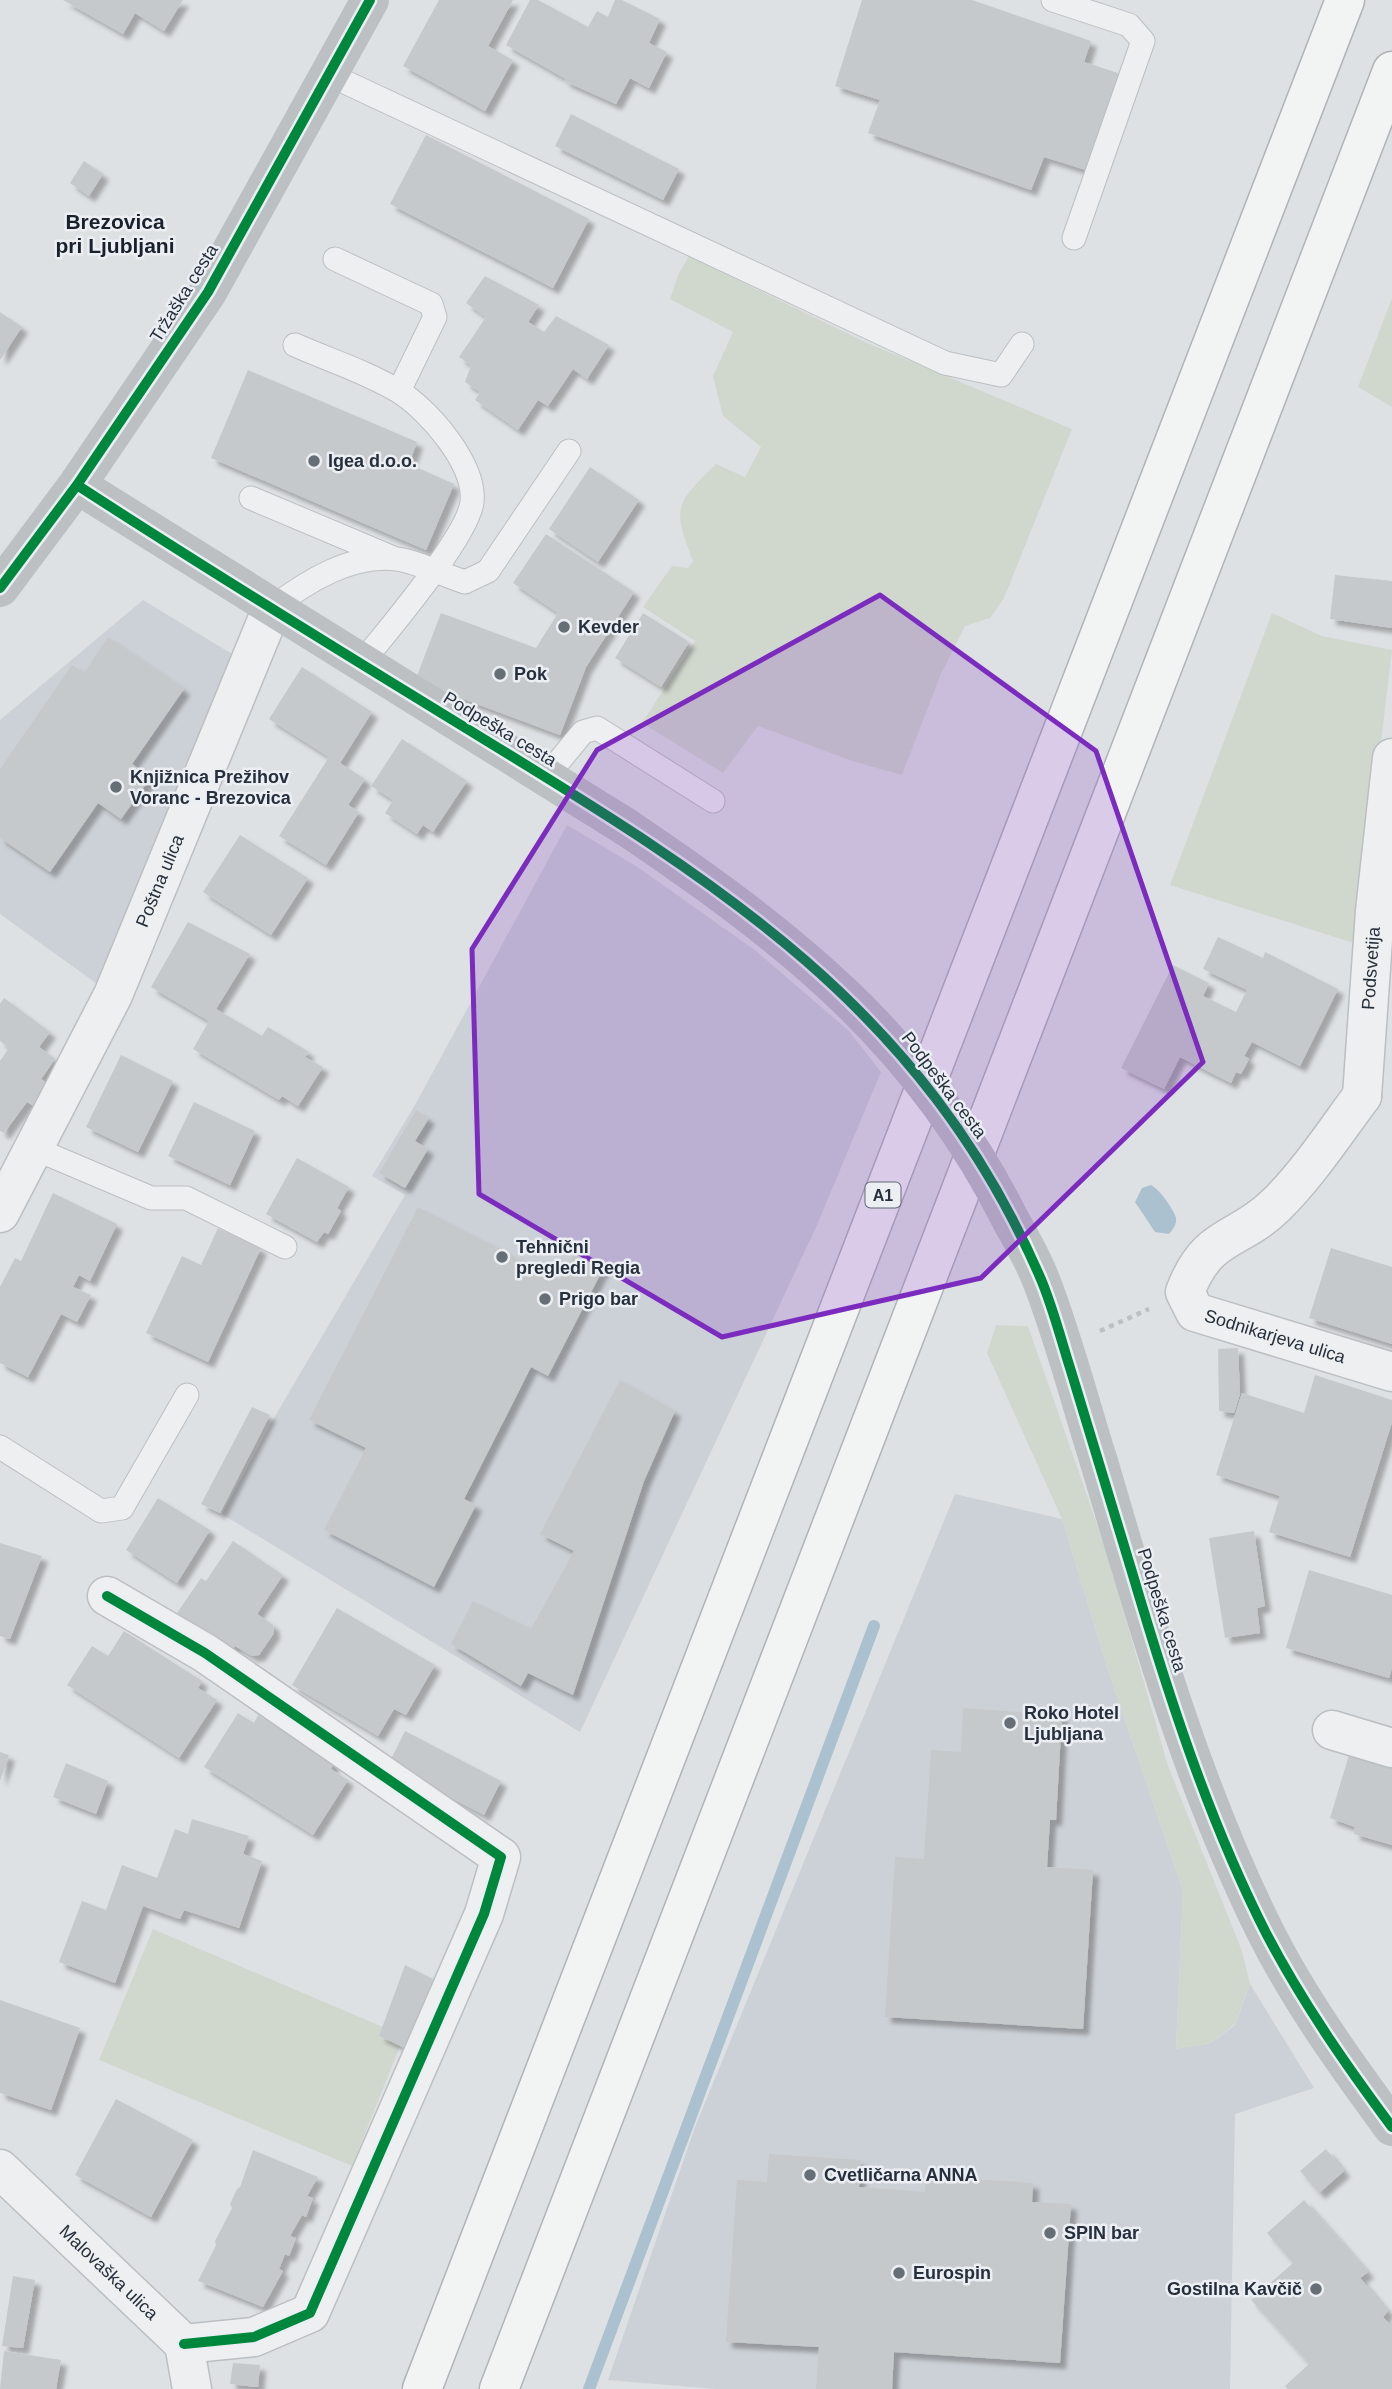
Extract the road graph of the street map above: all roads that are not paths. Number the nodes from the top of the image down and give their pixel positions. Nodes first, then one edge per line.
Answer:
1 (370, 0) edge
2 (1053, 0) edge
3 (1345, 0) edge
4 (1392, 71) edge
5 (330, 75) junction
6 (1074, 238) dead end
7 (335, 259) dead end
8 (1022, 344) dead end
9 (295, 345) dead end
10 (399, 391) junction
11 (569, 451) dead end
12 (77, 485) junction
13 (251, 498) dead end
14 (397, 559) junction
15 (434, 572) junction
16 (0, 587) edge
17 (272, 608) junction
18 (361, 664) junction
19 (1392, 758) edge
20 (546, 777) junction
21 (713, 801) dead end
22 (1377, 1099) edge
23 (33, 1148) junction
24 (0, 1213) edge
25 (285, 1247) dead end
26 (1392, 1372) edge
27 (187, 1395) dead end
28 (0, 1447) edge
29 (107, 1596) dead end
30 (1332, 1730) dead end
31 (1392, 1748) edge
32 (1392, 2127) edge
33 (0, 2169) edge
34 (184, 2344) junction
35 (192, 2389) edge
36 (422, 2389) edge
37 (499, 2389) edge

1 - 5 main road, Tržaška cesta
2 - 6 lane
3 - 36 highway, A1
4 - 37 highway
5 - 8 lane
5 - 12 main road, Tržaška cesta
7 - 10 lane
9 - 10 lane
10 - 15 lane
11 - 15 lane
12 - 16 main road, Tržaška cesta
12 - 17 main road, Podpeška cesta
13 - 14 lane
14 - 15 lane
14 - 17 lane
15 - 18 lane
17 - 18 main road, Podpeška cesta
17 - 23 street, Poštna ulica
18 - 20 main road, Podpeška cesta
19 - 22 street, Podsvetija
20 - 21 lane
20 - 32 main road, Podpeška cesta, bridge
22 - 26 street, Sodnikarjeva ulica
23 - 24 street, Poštna ulica
23 - 25 lane
27 - 28 lane
29 - 34 street
30 - 31 street
33 - 34 street, Malovaška ulica
34 - 35 street

